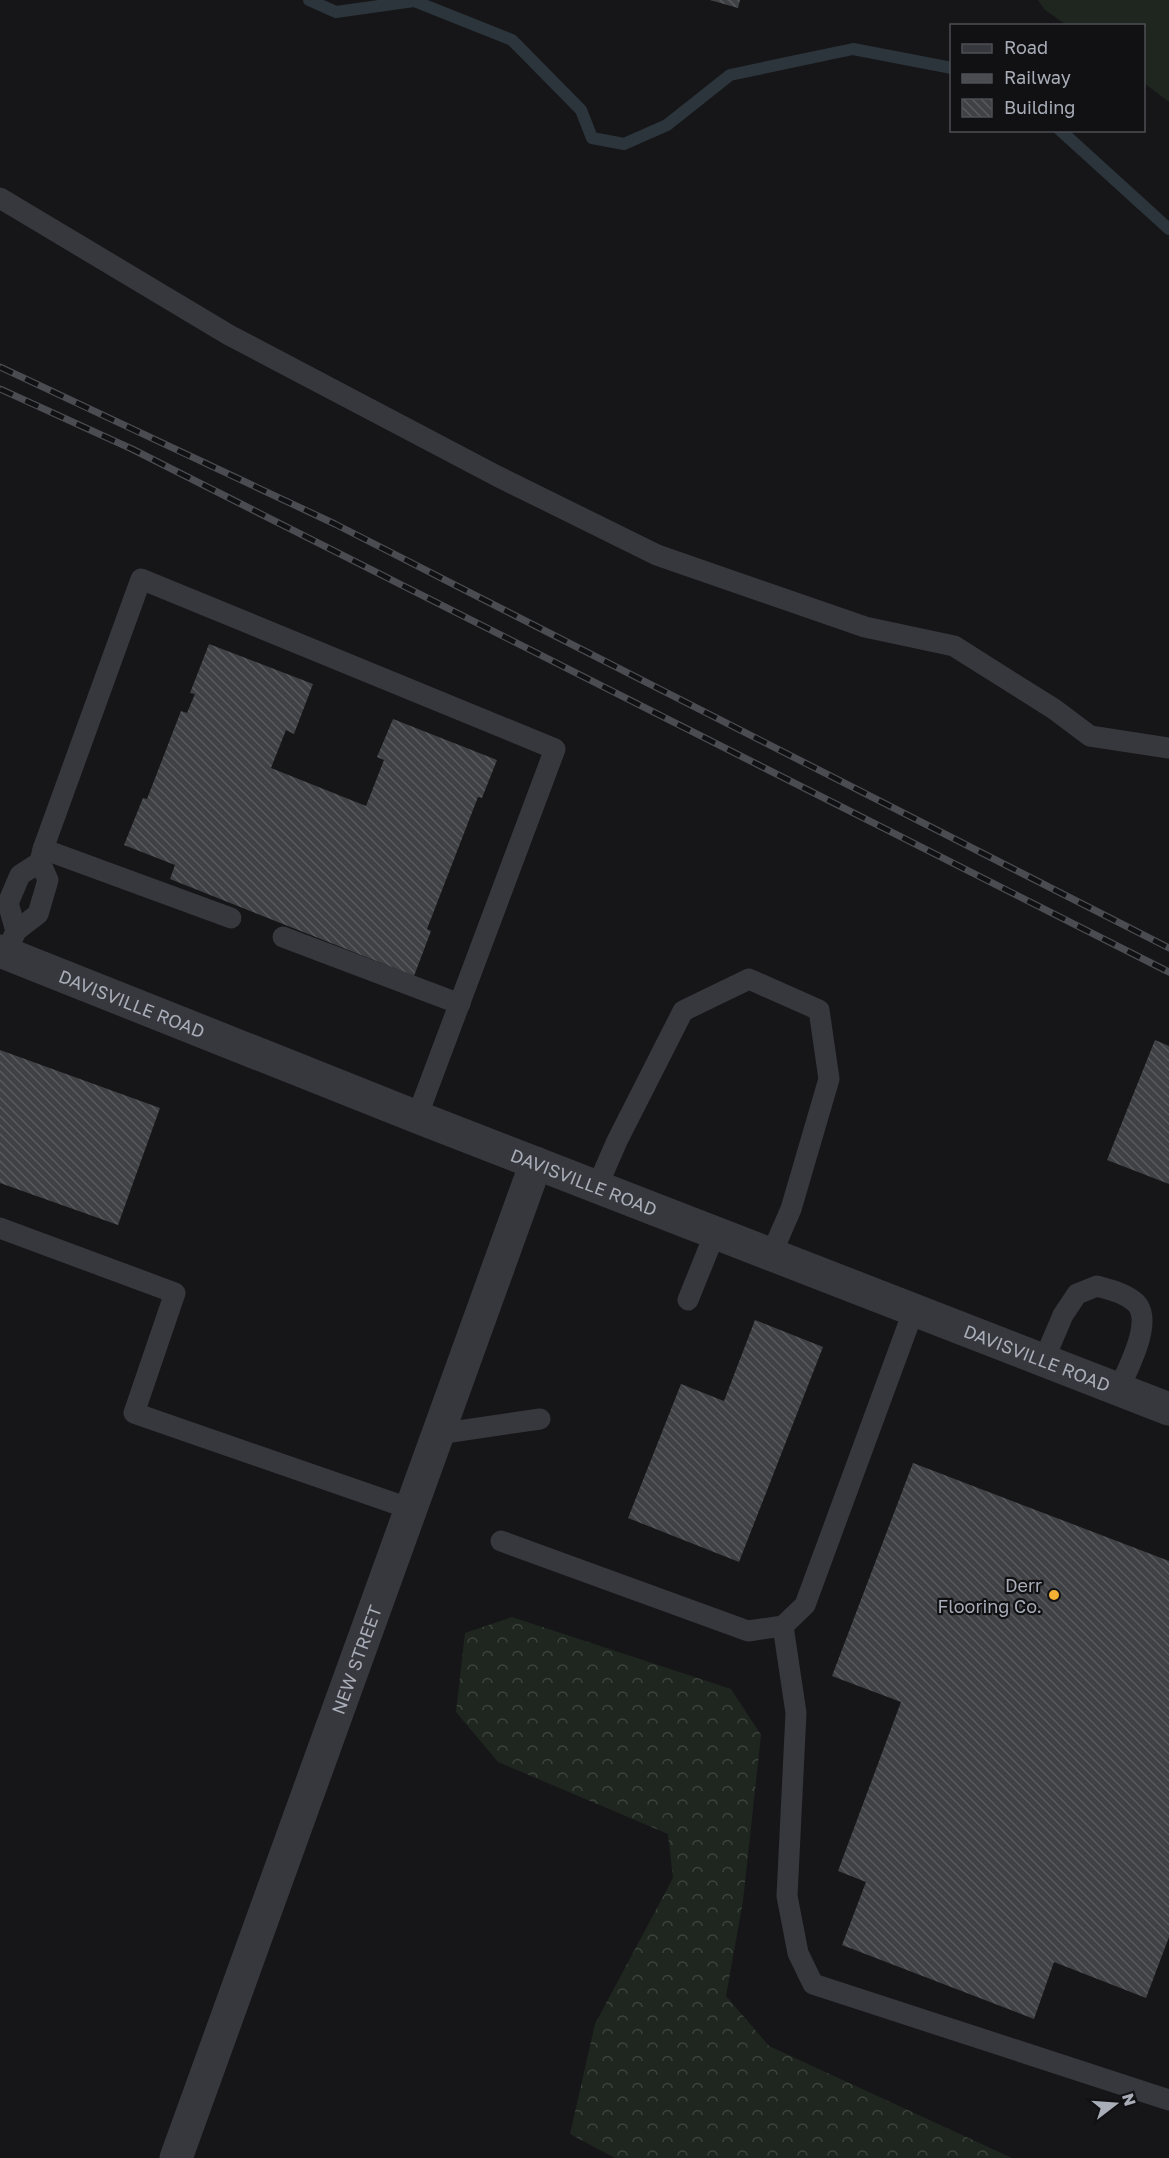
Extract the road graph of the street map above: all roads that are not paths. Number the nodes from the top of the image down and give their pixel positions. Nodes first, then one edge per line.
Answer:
1 (0, 198) edge
2 (1169, 748) edge
3 (41, 855) junction
4 (231, 918) dead end
5 (283, 937) dead end
6 (7, 945) edge
7 (460, 1004) junction
8 (417, 1117) junction
9 (536, 1163) junction
10 (597, 1187) junction
11 (0, 1228) edge
12 (715, 1233) junction
13 (771, 1255) junction
14 (688, 1300) dead end
15 (913, 1312) junction
16 (1043, 1362) junction
17 (1118, 1391) junction
18 (1169, 1409) edge
19 (540, 1419) dead end
20 (438, 1434) junction
21 (411, 1509) junction
22 (501, 1541) dead end
23 (783, 1626) junction
24 (1169, 2100) edge
25 (176, 2158) edge

1 - 2 lane
3 - 4 lane
3 - 6 lane
3 - 6 lane
3 - 7 lane
5 - 7 lane
6 - 8 street, DAVISVILLE ROAD
7 - 8 lane
8 - 9 street, DAVISVILLE ROAD
9 - 10 street, DAVISVILLE ROAD
9 - 20 street, NEW STREET
10 - 12 street, DAVISVILLE ROAD
10 - 13 lane
11 - 21 lane
12 - 13 street, DAVISVILLE ROAD
12 - 14 lane
13 - 15 street, DAVISVILLE ROAD
15 - 16 street, DAVISVILLE ROAD
15 - 23 lane
16 - 17 street, DAVISVILLE ROAD
16 - 17 lane
17 - 18 street, DAVISVILLE ROAD
19 - 20 lane
20 - 21 street, NEW STREET
21 - 25 street, NEW STREET
22 - 23 lane
23 - 24 lane

